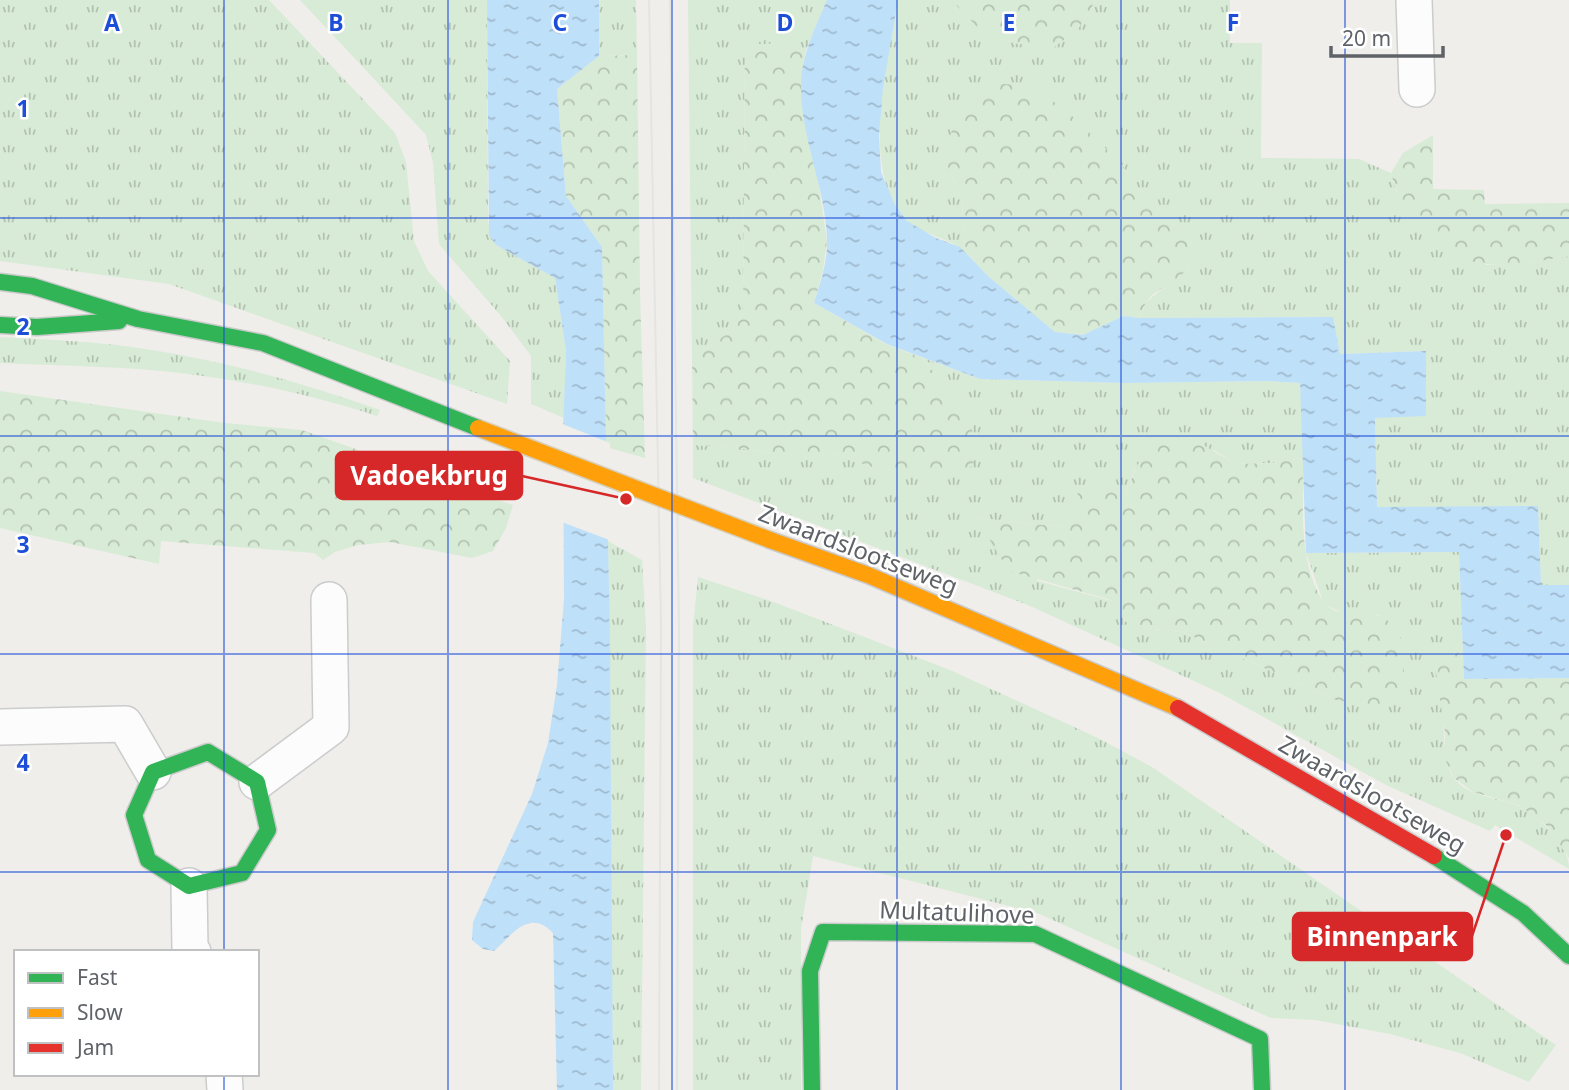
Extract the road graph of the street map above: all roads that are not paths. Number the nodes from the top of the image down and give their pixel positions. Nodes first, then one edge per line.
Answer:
1 (1414, 0) edge
2 (1417, 89) dead end
3 (0, 282) edge
4 (138, 319) junction
5 (0, 325) edge
6 (329, 600) dead end
7 (0, 727) edge
8 (153, 772) junction
9 (257, 782) junction
10 (189, 886) junction
11 (1523, 913) junction
12 (1558, 926) dead end
13 (192, 950) edge
14 (1569, 956) edge
15 (812, 1090) edge
16 (1262, 1090) edge

1 - 2 street
3 - 4 main road, Zwaardslootseweg
4 - 5 main road, Zwaardslootseweg
4 - 11 main road, Zwaardslootseweg, bridge
6 - 9 street
7 - 8 street
8 - 9 main road
8 - 10 main road
9 - 10 main road
10 - 13 street
11 - 12 main road, Zwaardslootseweg
11 - 14 main road, Zwaardslootseweg
15 - 16 main road, Multatulihove

